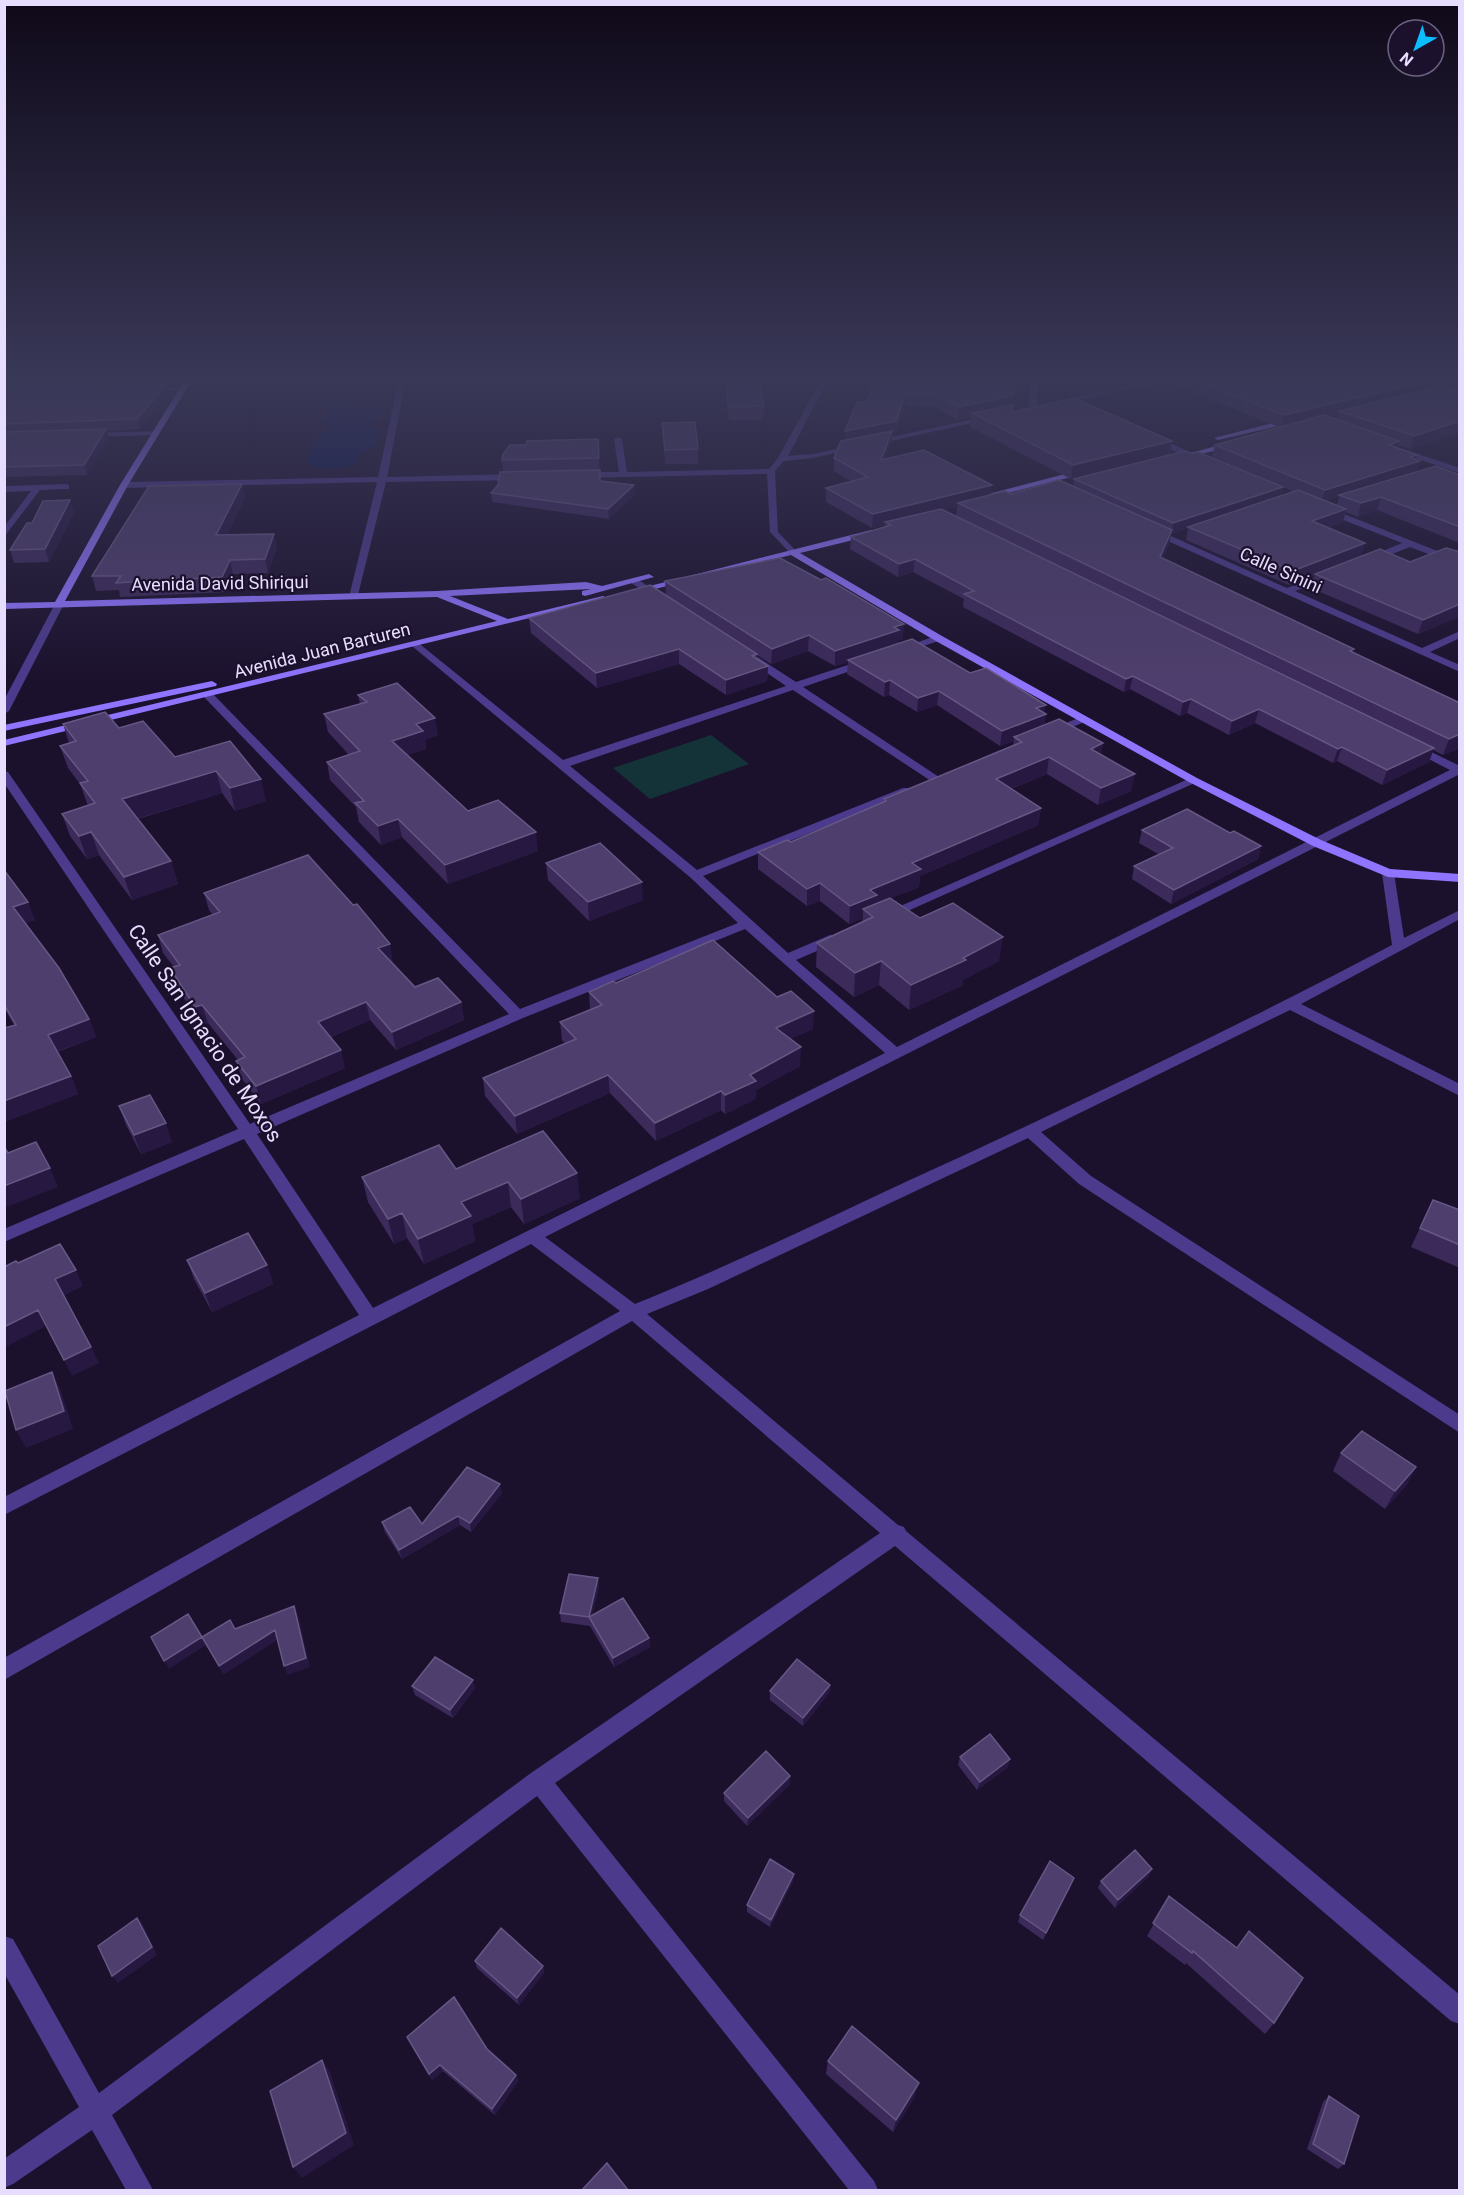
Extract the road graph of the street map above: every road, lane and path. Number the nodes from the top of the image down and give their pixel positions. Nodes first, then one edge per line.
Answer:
1 (127, 480) edge
2 (360, 480) edge
3 (382, 480) edge
4 (771, 480) edge
5 (1045, 480) edge
6 (1083, 480) edge
7 (124, 485) junction
8 (66, 487) dead end
9 (37, 488) junction
10 (4, 489) edge
11 (958, 502) edge
12 (1332, 505) edge
13 (976, 507) edge
14 (877, 522) edge
15 (1141, 525) edge
16 (884, 530) edge
17 (4, 534) edge
18 (1184, 535) dead end
19 (1172, 539) junction
20 (1409, 544) junction
21 (788, 548) junction
22 (1460, 554) edge
23 (1448, 559) junction
24 (1460, 563) edge
25 (1354, 566) edge
26 (1343, 570) edge
27 (634, 581) junction
28 (648, 588) junction
29 (603, 589) junction
30 (1288, 591) junction
31 (437, 594) junction
32 (613, 596) junction
33 (354, 597) junction
34 (667, 601) edge
35 (60, 604) junction
36 (4, 606) edge
37 (491, 616) junction
38 (505, 621) junction
39 (1460, 634) edge
40 (938, 638) junction
41 (416, 644) junction
42 (1422, 652) junction
43 (745, 653) edge
44 (1460, 669) edge
45 (794, 686) junction
46 (208, 694) junction
47 (4, 711) edge
48 (1083, 719) junction
49 (4, 728) edge
50 (1041, 736) edge
51 (4, 742) edge
52 (1405, 743) edge
53 (563, 764) junction
54 (1459, 769) edge
55 (4, 774) edge
56 (1193, 780) junction
57 (1317, 843) junction
58 (1388, 873) junction
59 (695, 875) junction
60 (1460, 878) edge
61 (1460, 914) edge
62 (876, 920) edge
63 (747, 924) junction
64 (843, 934) edge
65 (1399, 946) junction
66 (788, 958) junction
67 (1290, 1004) junction
68 (518, 1015) junction
69 (894, 1053) junction
70 (1460, 1091) edge
71 (247, 1131) junction
72 (1030, 1131) junction
73 (4, 1236) edge
74 (532, 1236) junction
75 (633, 1312) junction
76 (370, 1317) junction
77 (1460, 1425) edge
78 (4, 1507) edge
79 (897, 1533) junction
80 (4, 1670) edge
81 (539, 1781) junction
82 (4, 1948) edge
83 (1460, 2012) edge
84 (96, 2111) junction
85 (4, 2175) edge
86 (140, 2190) edge
87 (865, 2190) edge

1 - 7 main road
2 - 7 street
3 - 33 street
4 - 21 street
5 - 11 main road
6 - 13 main road
7 - 35 main road
8 - 9 street
9 - 10 street
9 - 17 street
12 - 20 street
14 - 21 main road
15 - 19 street, Calle Sinini
16 - 21 main road
18 - 19 street
19 - 30 street, Calle Sinini
20 - 23 street
20 - 25 street
21 - 27 main road, Avenida Juan Barturen
21 - 28 main road, Avenida Juan Barturen
21 - 40 main road
22 - 23 street
23 - 24 street
26 - 30 street
27 - 28 street
27 - 29 main road, Avenida Juan Barturen
28 - 32 main road, Avenida Juan Barturen
28 - 34 street
29 - 31 main road, Avenida David Shiriqui
29 - 32 main road, Avenida David Shiriqui
29 - 37 main road, Avenida Juan Barturen
30 - 42 street, Calle Sinini
31 - 33 main road, Avenida David Shiriqui
31 - 37 main road, Avenida David Shiriqui
32 - 38 main road, Avenida Juan Barturen
33 - 35 main road, Avenida David Shiriqui
35 - 36 main road, Avenida David Shiriqui
35 - 47 street
37 - 38 main road, Avenida David Shiriqui
37 - 49 main road, Avenida Juan Barturen
38 - 41 main road, Avenida Juan Barturen
39 - 42 street
40 - 45 street
40 - 48 main road
41 - 46 main road, Avenida Juan Barturen
41 - 53 street
42 - 44 street, Calle Sinini
43 - 45 street
45 - 53 street
45 - 59 street
46 - 51 main road, Avenida Juan Barturen
46 - 68 street
48 - 50 street
48 - 56 main road
52 - 54 street
53 - 59 street
54 - 57 street
55 - 71 street, Calle San Ignacio de Moxos
56 - 57 main road
56 - 62 street
57 - 58 main road
57 - 69 street
58 - 60 main road
58 - 65 street
59 - 63 street
61 - 65 street
63 - 66 street
63 - 68 street
64 - 66 street
65 - 67 street
66 - 69 street
67 - 70 street
67 - 72 street
68 - 71 street
69 - 74 street
71 - 73 street
71 - 76 street, Calle San Ignacio de Moxos
72 - 75 street
72 - 77 street
74 - 75 street
74 - 76 street
75 - 79 street
75 - 80 street
76 - 78 street
79 - 81 street
79 - 83 street
81 - 84 street
81 - 87 street
82 - 84 street
84 - 85 street
84 - 86 street

